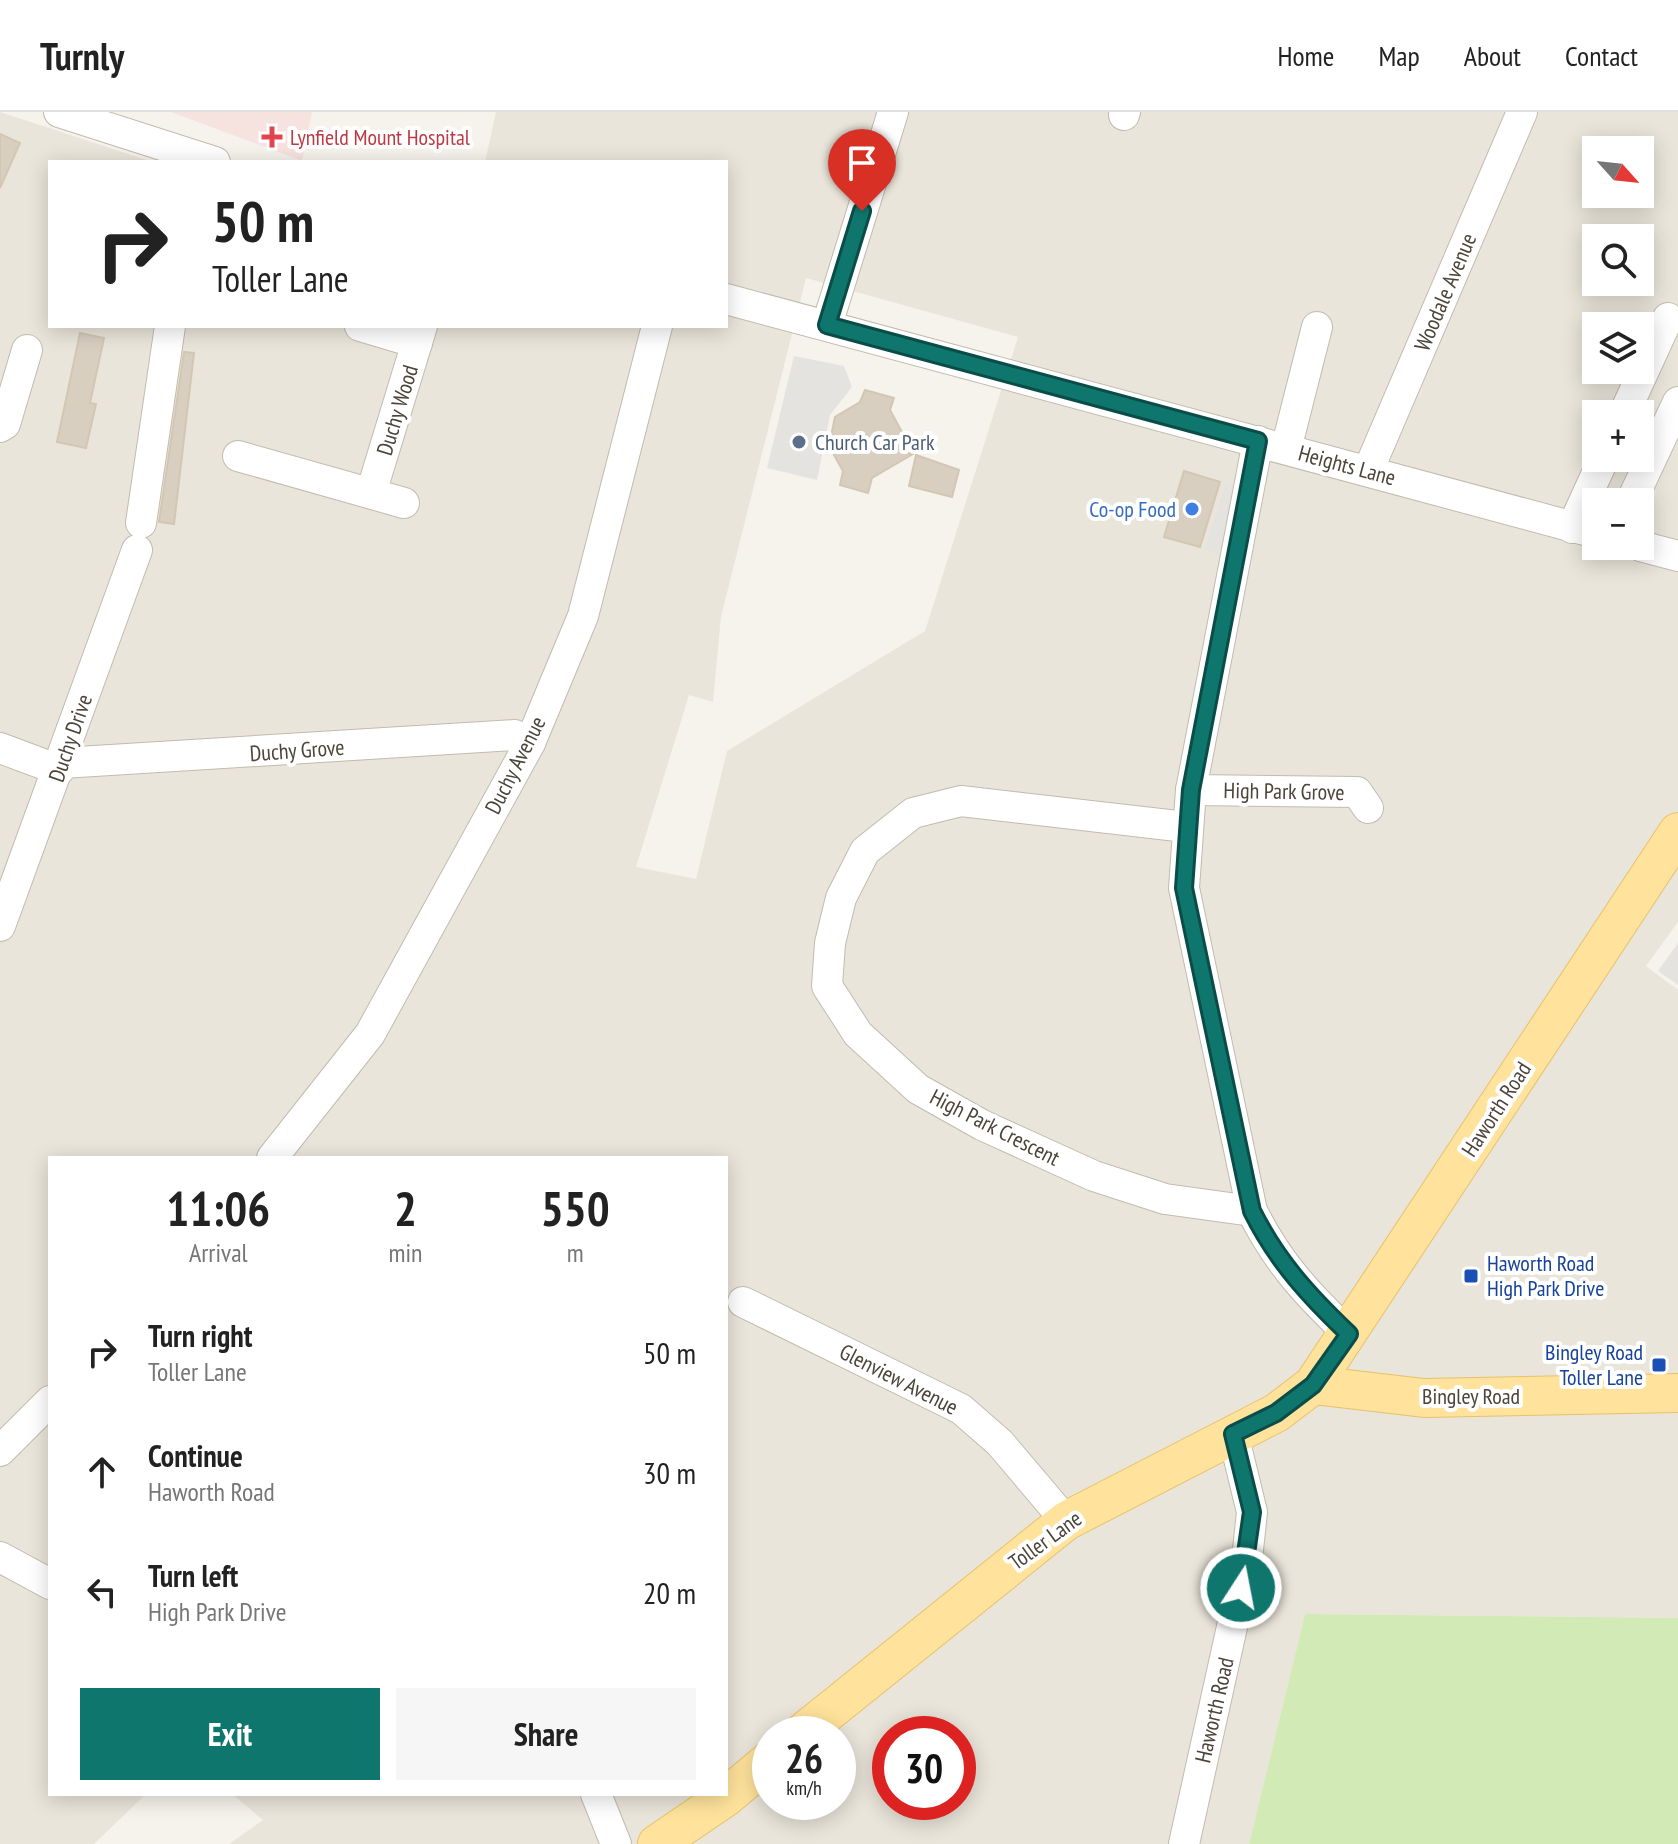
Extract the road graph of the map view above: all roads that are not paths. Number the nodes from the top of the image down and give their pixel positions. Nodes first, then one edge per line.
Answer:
1 (59, 112) edge
2 (893, 112) edge
3 (1522, 112) edge
4 (142, 125) edge
5 (201, 160) edge
6 (728, 300) edge
7 (1668, 318) dead end
8 (827, 325) junction
9 (1317, 327) dead end
10 (170, 328) edge
11 (375, 328) edge
12 (656, 328) edge
13 (419, 334) edge
14 (27, 350) dead end
15 (1630, 400) edge
16 (1678, 402) edge
17 (0, 427) edge
18 (1272, 445) junction
19 (238, 456) dead end
20 (1368, 471) junction
21 (1638, 488) edge
22 (371, 493) junction
23 (404, 503) dead end
24 (1582, 530) edge
25 (1654, 550) edge
26 (1678, 556) edge
27 (530, 743) junction
28 (0, 748) edge
29 (61, 766) junction
30 (1191, 790) junction
31 (1368, 808) dead end
32 (1186, 827) junction
33 (1678, 832) edge
34 (0, 926) edge
35 (274, 1156) edge
36 (1252, 1211) junction
37 (743, 1302) dead end
38 (1349, 1334) junction
39 (1313, 1385) junction
40 (1678, 1393) edge
41 (48, 1403) edge
42 (1233, 1434) junction
43 (0, 1451) edge
44 (1066, 1521) junction
45 (0, 1557) edge
46 (48, 1583) edge
47 (823, 1716) edge
48 (752, 1775) edge
49 (728, 1795) edge
50 (597, 1796) edge
51 (727, 1796) edge
52 (616, 1844) edge
53 (657, 1844) edge
54 (1184, 1844) edge

1 - 4 street
2 - 8 street
3 - 20 street, Woodale Avenue
4 - 5 street
6 - 8 street, Heights Lane
7 - 15 street
8 - 18 street, Heights Lane
9 - 18 street
10 - 29 street, Duchy Drive
11 - 13 street
12 - 27 street, Duchy Avenue
13 - 22 street, Duchy Wood
14 - 17 street
16 - 21 street
18 - 20 street, Heights Lane
18 - 30 street
19 - 22 street
20 - 24 street, Heights Lane
22 - 23 street
25 - 26 street
27 - 29 street, Duchy Grove
27 - 35 street, Duchy Avenue
28 - 29 street
29 - 34 street, Duchy Drive
30 - 31 street, High Park Grove
30 - 32 street
32 - 36 street
32 - 36 street, High Park Crescent
33 - 38 main road, Haworth Road
36 - 38 street
37 - 44 street, Glenview Avenue
38 - 39 main road, Haworth Road
39 - 40 main road, Bingley Road
39 - 42 main road, Toller Lane
41 - 43 street
42 - 44 main road, Toller Lane
42 - 54 street, Haworth Road
44 - 47 main road, Toller Lane
45 - 46 street
48 - 49 main road
50 - 52 street
51 - 53 main road

